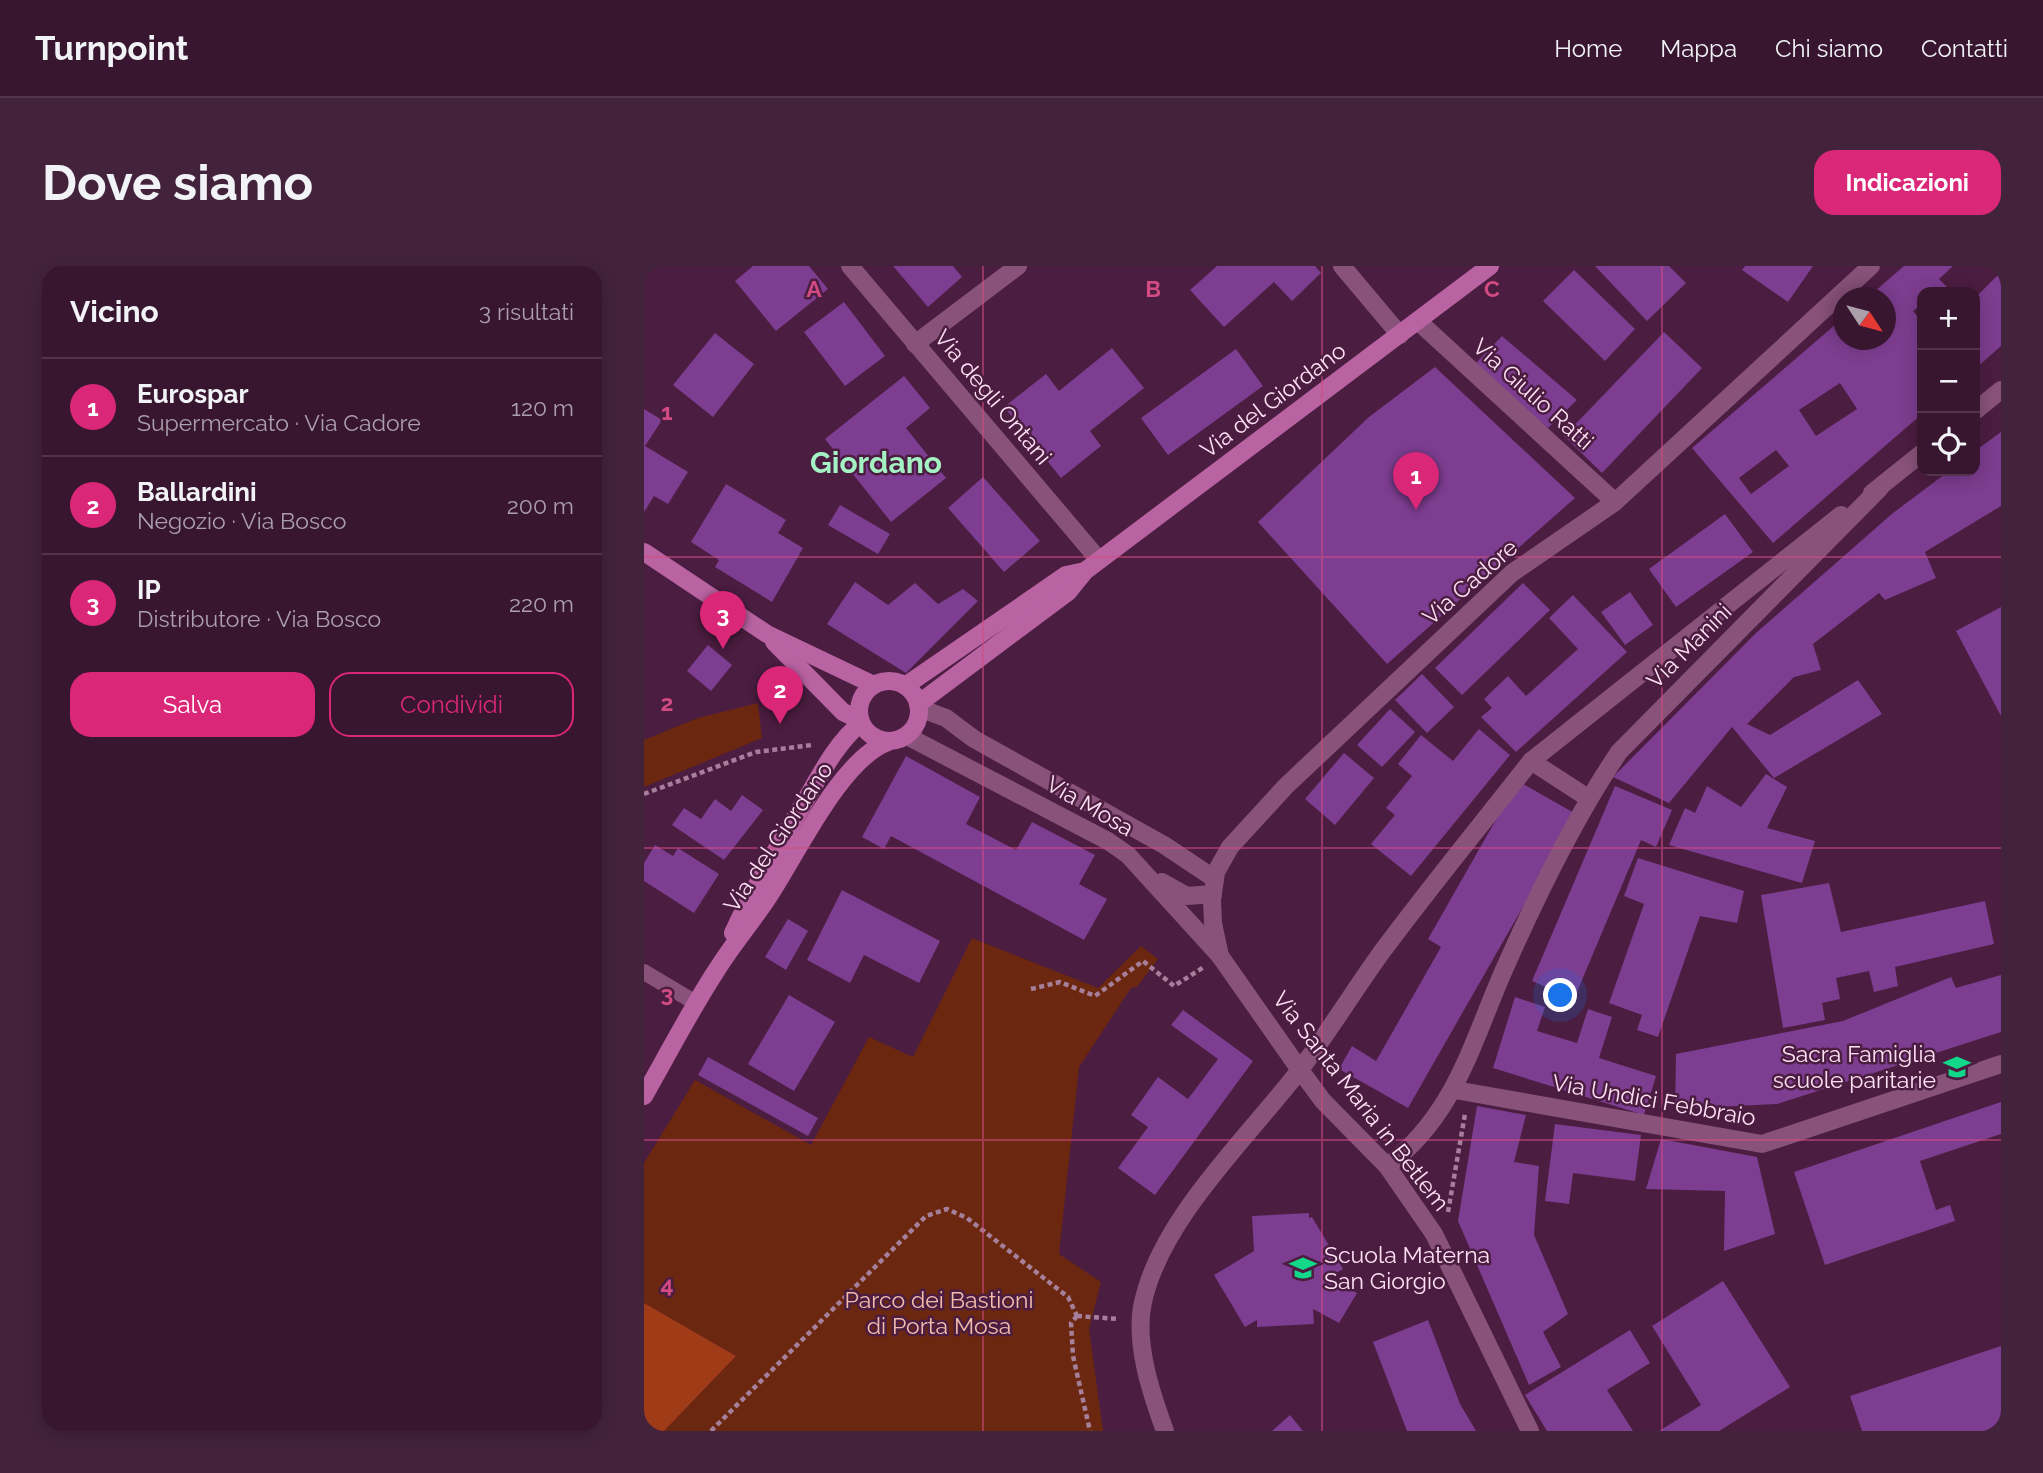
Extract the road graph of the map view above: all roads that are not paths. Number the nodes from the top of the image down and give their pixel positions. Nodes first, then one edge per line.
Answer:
1 (850, 266) edge
2 (1018, 266) edge
3 (1342, 266) edge
4 (1490, 266) edge
5 (1871, 266) edge
6 (1419, 322) junction
7 (1401, 335) junction
8 (915, 344) junction
9 (2001, 390) edge
10 (1980, 407) edge
11 (1917, 457) edge
12 (1880, 488) junction
13 (1615, 502) junction
14 (644, 552) edge
15 (1100, 560) junction
16 (1085, 571) junction
17 (766, 634) junction
18 (874, 685) junction
19 (905, 686) junction
20 (918, 706) junction
21 (860, 722) junction
22 (906, 736) junction
23 (888, 742) junction
24 (1531, 761) junction
25 (1588, 797) junction
26 (1139, 866) junction
27 (1214, 887) junction
28 (1214, 960) junction
29 (718, 968) junction
30 (644, 972) edge
31 (696, 1003) junction
32 (2001, 1064) edge
33 (1300, 1070) junction
34 (1462, 1091) junction
35 (644, 1096) edge
36 (1387, 1166) junction
37 (1165, 1431) edge
38 (1530, 1431) edge

1 - 8 street, Via degli Ontani
2 - 8 street
3 - 7 street
4 - 6 street, Via del Giordano
5 - 13 street, Via Cadore
6 - 7 street, Via del Giordano
6 - 13 street, Via Giulio Ratti
7 - 15 street, Via del Giordano
8 - 15 street, Via degli Ontani
9 - 10 street
11 - 12 street, Via Manini
12 - 24 street, Via Manini
12 - 25 street, Via Manini
13 - 27 street, Via Cadore
14 - 17 street
15 - 16 street, Via del Giordano
16 - 19 street, Via del Giordano
16 - 20 street, Via del Giordano
17 - 18 street
17 - 21 street
18 - 19 street
18 - 21 street, Via del Giordano
19 - 20 street
20 - 22 street, Via del Giordano
20 - 27 street
21 - 23 street
21 - 29 street, Via del Giordano
22 - 23 street, Via del Giordano
22 - 26 street, Via Mosa
23 - 29 street, Via del Giordano
24 - 25 street
24 - 33 street, Via Manini
25 - 34 street, Via Manini
26 - 27 street
26 - 28 street, Via Mosa
27 - 28 street, Via Cadore
28 - 33 street, Via Santa Maria in Betlem
29 - 31 street, Via del Giordano
30 - 31 lane
31 - 35 street, Via del Giordano
32 - 34 street, Via Undici Febbraio
33 - 36 street, Via Santa Maria in Betlem
33 - 37 street, Via Manini
34 - 36 street, Via Manini
36 - 38 street, Via Santa Maria in Betlem

